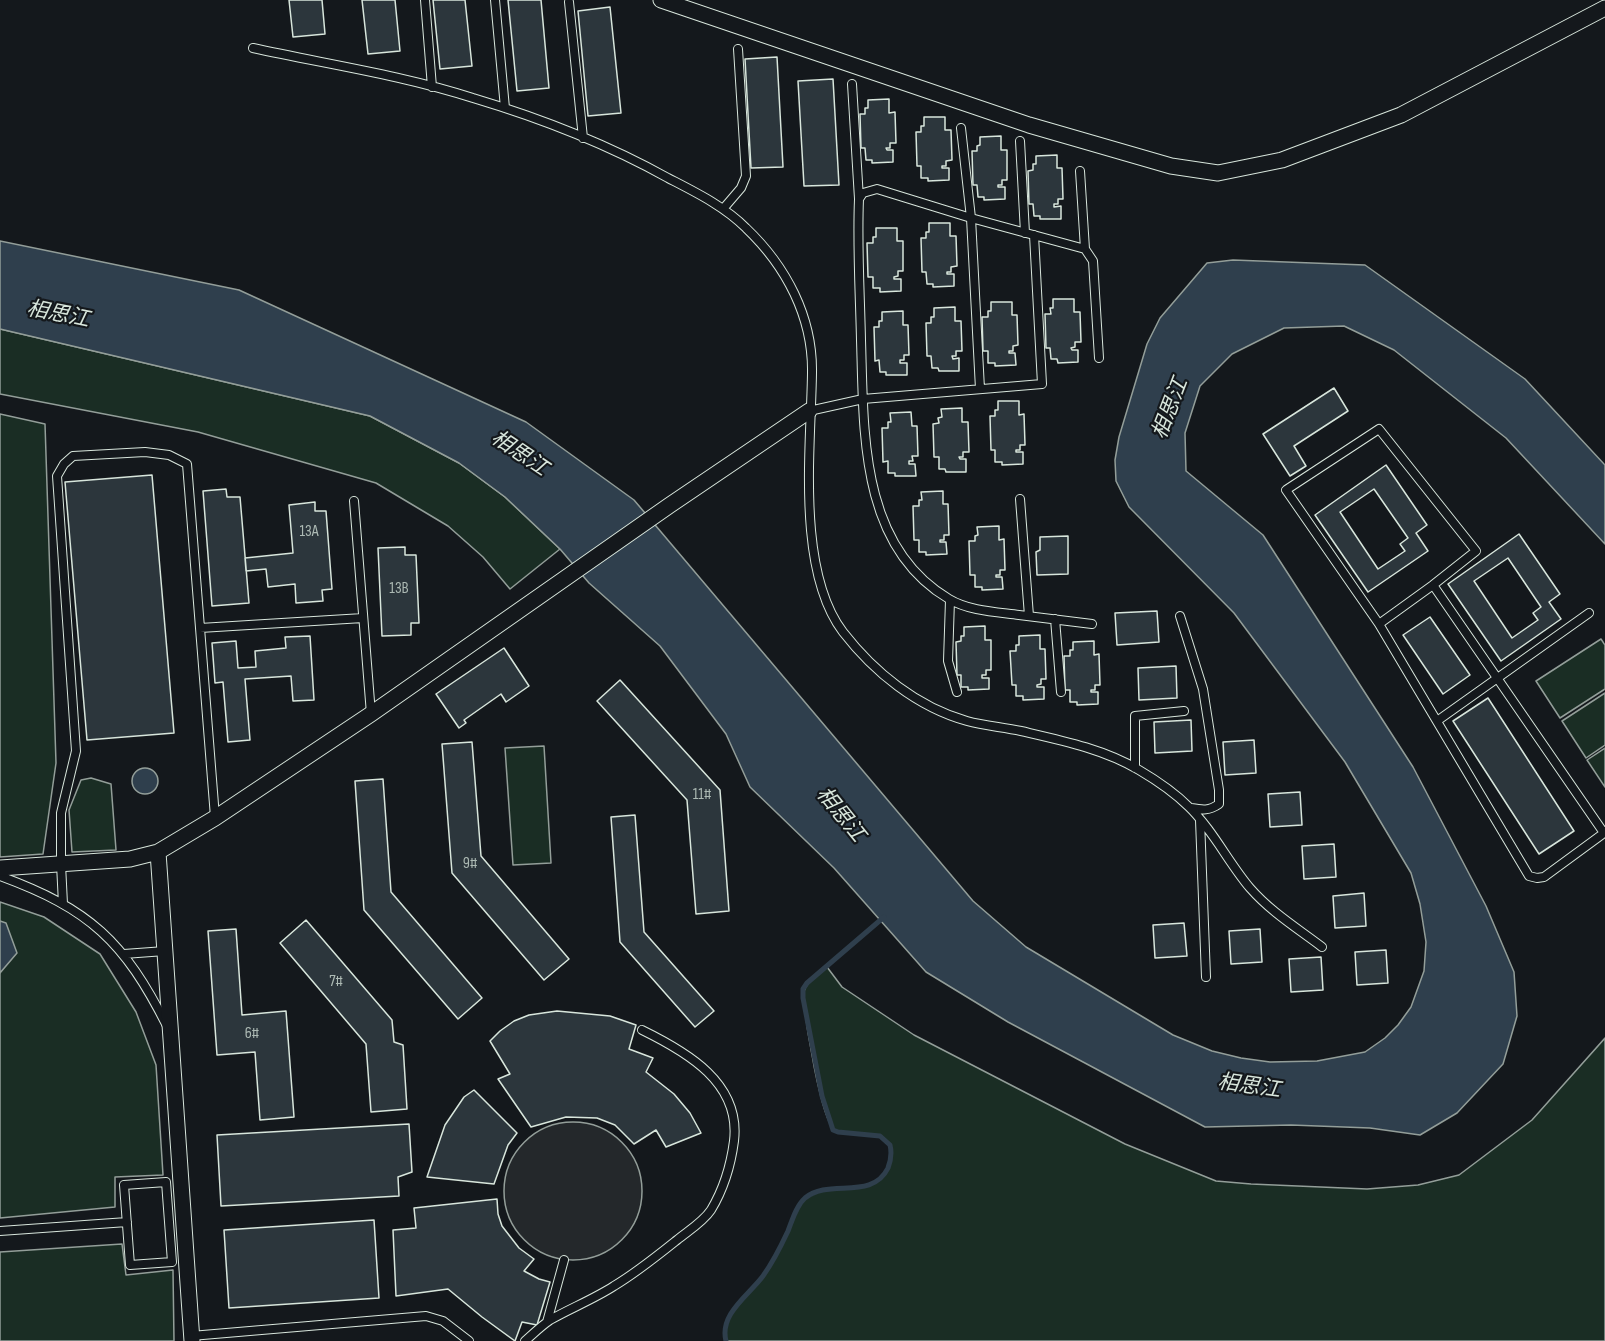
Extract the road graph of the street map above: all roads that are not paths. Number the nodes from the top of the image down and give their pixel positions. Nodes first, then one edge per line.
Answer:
1 (425, 0) edge
2 (495, 0) edge
3 (661, 0) edge
4 (569, 2) dead end
5 (1605, 8) edge
6 (253, 48) dead end
7 (738, 49) dead end
8 (852, 84) dead end
9 (432, 87) junction
10 (505, 108) junction
11 (961, 128) dead end
12 (583, 138) junction
13 (1020, 141) dead end
14 (1080, 171) dead end
15 (859, 199) junction
16 (723, 209) junction
17 (971, 218) junction
18 (1029, 234) junction
19 (1084, 249) junction
20 (1099, 358) dead end
21 (980, 389) junction
22 (863, 399) junction
23 (809, 411) junction
24 (1020, 499) dead end
25 (354, 501) dead end
26 (1433, 585) junction
27 (950, 600) junction
28 (1589, 613) dead end
29 (1029, 616) junction
30 (1180, 616) dead end
31 (363, 618) junction
32 (1055, 619) junction
33 (1092, 624) dead end
34 (1379, 624) junction
35 (200, 628) junction
36 (1498, 678) junction
37 (957, 692) dead end
38 (1060, 692) dead end
39 (1184, 711) dead end
40 (371, 714) junction
41 (1437, 721) junction
42 (1135, 768) junction
43 (1191, 808) junction
44 (215, 818) junction
45 (1200, 820) junction
46 (1604, 832) edge
47 (158, 852) junction
48 (61, 864) junction
49 (0, 868) edge
50 (0, 876) edge
51 (63, 904) junction
52 (1322, 947) dead end
53 (165, 951) junction
54 (124, 954) junction
55 (1206, 978) dead end
56 (642, 1030) dead end
57 (170, 1034) junction
58 (176, 1218) junction
59 (127, 1222) junction
60 (0, 1231) edge
61 (564, 1260) dead end
62 (548, 1322) junction
63 (192, 1338) edge
64 (469, 1341) edge
65 (525, 1341) edge

1 - 9 lane
2 - 10 lane
3 - 5 street
4 - 12 lane
6 - 9 lane
7 - 16 lane
8 - 15 lane
9 - 10 lane
10 - 12 lane
11 - 17 lane
12 - 16 lane
13 - 18 lane
14 - 19 lane
15 - 17 lane
15 - 22 lane
16 - 23 lane
17 - 18 lane
17 - 21 lane
18 - 19 lane
18 - 21 lane
19 - 20 lane
21 - 22 lane
22 - 23 lane
22 - 27 lane
23 - 40 street
23 - 42 lane
24 - 29 lane
25 - 31 lane
26 - 34 lane
26 - 34 lane
26 - 36 lane
27 - 29 lane
27 - 37 lane
28 - 36 lane
29 - 32 lane
30 - 43 lane
31 - 35 lane
31 - 40 lane
32 - 33 lane
32 - 38 lane
34 - 41 lane
35 - 44 lane
35 - 48 lane
36 - 41 lane
36 - 46 lane
39 - 42 lane
40 - 44 street
41 - 46 lane
42 - 43 lane
43 - 45 lane
44 - 47 street
45 - 52 lane
45 - 55 lane
47 - 48 street
47 - 53 street
48 - 49 street
48 - 51 lane
50 - 51 lane
51 - 54 lane
53 - 54 lane
53 - 57 street
54 - 57 lane
56 - 62 lane
57 - 58 street
58 - 59 lane
58 - 59 lane
58 - 63 street
59 - 60 lane
61 - 62 lane
62 - 65 lane
63 - 64 lane

